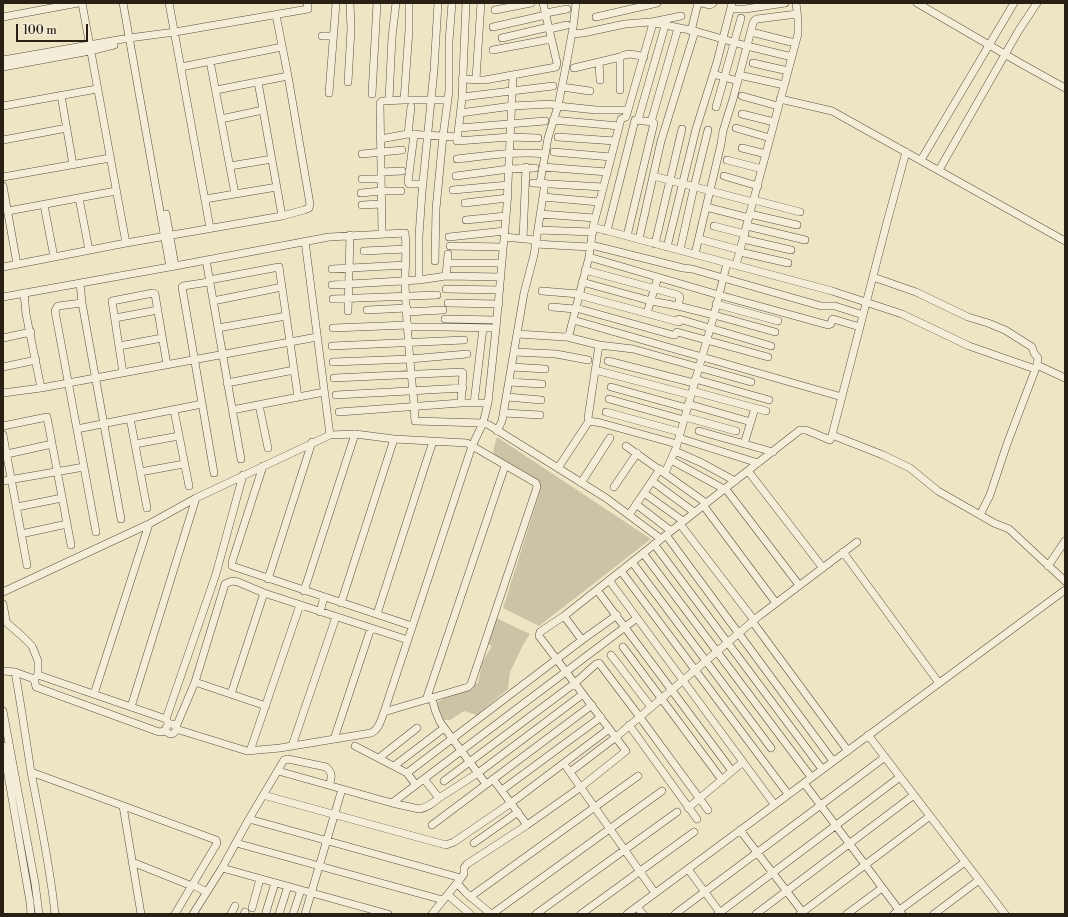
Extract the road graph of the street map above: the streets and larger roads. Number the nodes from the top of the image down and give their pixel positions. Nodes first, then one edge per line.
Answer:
1 (78, 3) edge
2 (82, 3) edge
3 (123, 3) edge
4 (128, 3) edge
5 (169, 3) edge
6 (307, 3) edge
7 (336, 3) edge
8 (350, 3) edge
9 (377, 3) edge
10 (396, 3) edge
11 (409, 3) edge
12 (438, 3) edge
13 (452, 3) edge
14 (466, 3) edge
15 (481, 3) edge
16 (531, 3) edge
17 (543, 3) edge
18 (576, 3) edge
19 (657, 3) edge
20 (698, 3) edge
21 (702, 3) edge
22 (713, 3) edge
23 (785, 3) edge
24 (796, 3) edge
25 (917, 3) edge
26 (1014, 3) edge
27 (1037, 3) edge
28 (731, 6) edge
29 (567, 8) dead end
30 (495, 10) dead end
31 (546, 14) junction
32 (797, 14) junction
33 (276, 15) junction
34 (681, 16) dead end
35 (3, 17) edge
36 (596, 17) dead end
37 (742, 18) dead end
38 (652, 23) junction
39 (567, 25) dead end
40 (665, 26) junction
41 (493, 27) dead end
42 (549, 28) junction
43 (678, 28) junction
44 (693, 31) junction
45 (175, 32) junction
46 (751, 32) junction
47 (572, 34) junction
48 (322, 36) dead end
49 (333, 36) junction
50 (502, 38) dead end
51 (133, 39) junction
52 (551, 39) junction
53 (722, 39) junction
54 (734, 42) junction
55 (795, 43) junction
56 (989, 45) junction
57 (747, 46) junction
58 (282, 47) junction
59 (90, 48) junction
60 (493, 50) dead end
61 (1005, 54) junction
62 (620, 57) junction
63 (644, 57) junction
64 (792, 57) junction
65 (3, 60) edge
66 (210, 61) junction
67 (599, 62) junction
68 (753, 63) dead end
69 (3, 67) edge
70 (181, 67) junction
71 (574, 68) dead end
72 (788, 71) junction
73 (713, 74) junction
74 (513, 75) junction
75 (288, 76) junction
76 (724, 78) junction
77 (738, 78) junction
78 (462, 79) junction
79 (476, 80) junction
80 (600, 80) dead end
81 (258, 82) junction
82 (348, 82) dead end
83 (784, 85) junction
84 (553, 86) dead end
85 (562, 87) junction
86 (1065, 88) edge
87 (98, 89) junction
88 (216, 90) junction
89 (590, 90) dead end
90 (620, 90) dead end
91 (513, 91) junction
92 (329, 93) dead end
93 (372, 94) dead end
94 (61, 95) junction
95 (742, 96) dead end
96 (462, 97) junction
97 (431, 99) junction
98 (388, 100) junction
99 (404, 100) junction
100 (448, 100) junction
101 (779, 103) junction
102 (3, 106) edge
103 (512, 106) junction
104 (558, 106) junction
105 (410, 107) dead end
106 (716, 107) dead end
107 (264, 110) junction
108 (628, 110) junction
109 (460, 113) junction
110 (742, 114) dead end
111 (221, 119) junction
112 (553, 120) junction
113 (638, 120) junction
114 (545, 122) dead end
115 (651, 122) junction
116 (774, 122) junction
117 (511, 124) junction
118 (619, 126) junction
119 (67, 128) junction
120 (459, 128) junction
121 (736, 128) dead end
122 (682, 129) dead end
123 (708, 130) dead end
124 (411, 134) junction
125 (427, 135) junction
126 (443, 136) junction
127 (458, 137) junction
128 (510, 137) junction
129 (558, 137) dead end
130 (538, 138) dead end
131 (770, 138) junction
132 (380, 139) junction
133 (3, 140) edge
134 (615, 141) junction
135 (742, 148) dead end
136 (402, 150) dead end
137 (380, 152) junction
138 (554, 152) dead end
139 (906, 152) junction
140 (510, 153) junction
141 (362, 154) dead end
142 (545, 154) junction
143 (766, 154) junction
144 (611, 157) junction
145 (110, 158) junction
146 (272, 159) junction
147 (457, 160) dead end
148 (727, 160) dead end
149 (921, 160) junction
150 (74, 165) junction
151 (230, 166) junction
152 (542, 167) junction
153 (526, 168) junction
154 (535, 168) dead end
155 (509, 169) junction
156 (762, 169) junction
157 (939, 170) junction
158 (402, 171) dead end
159 (607, 172) junction
160 (381, 175) junction
161 (456, 176) dead end
162 (724, 176) dead end
163 (3, 177) edge
164 (362, 179) dead end
165 (641, 179) junction
166 (652, 179) junction
167 (670, 181) junction
168 (539, 183) junction
169 (422, 184) junction
170 (682, 184) junction
171 (508, 185) junction
172 (3, 186) edge
173 (758, 186) junction
174 (277, 187) junction
175 (603, 187) junction
176 (694, 187) junction
177 (453, 190) dead end
178 (116, 191) junction
179 (381, 191) junction
180 (401, 191) dead end
181 (709, 191) junction
182 (361, 193) dead end
183 (235, 194) junction
184 (543, 197) junction
185 (79, 198) junction
186 (508, 198) junction
187 (205, 199) junction
188 (754, 201) junction
189 (599, 202) junction
190 (466, 203) dead end
191 (382, 204) junction
192 (44, 205) junction
193 (362, 205) dead end
194 (706, 207) junction
195 (8, 212) junction
196 (800, 212) dead end
197 (540, 214) junction
198 (282, 216) junction
199 (506, 216) junction
200 (750, 216) junction
201 (595, 218) junction
202 (466, 220) dead end
203 (797, 225) dead end
204 (714, 226) dead end
205 (747, 226) junction
206 (210, 228) junction
207 (538, 230) junction
208 (593, 230) junction
209 (607, 231) junction
210 (382, 234) junction
211 (505, 234) junction
212 (167, 236) junction
213 (350, 236) junction
214 (627, 236) junction
215 (449, 237) dead end
216 (744, 237) junction
217 (523, 239) junction
218 (639, 239) junction
219 (699, 239) junction
220 (805, 240) dead end
221 (304, 241) junction
222 (1065, 241) edge
223 (536, 242) junction
224 (126, 243) junction
225 (655, 244) junction
226 (590, 246) junction
227 (504, 247) junction
228 (667, 247) junction
229 (406, 249) junction
230 (89, 250) junction
231 (680, 250) junction
232 (791, 250) dead end
233 (364, 251) dead end
234 (740, 251) junction
235 (696, 254) junction
236 (54, 257) junction
237 (589, 258) junction
238 (206, 260) junction
239 (435, 261) dead end
240 (447, 263) junction
241 (502, 263) junction
242 (727, 263) junction
243 (788, 263) dead end
244 (18, 264) junction
245 (406, 265) junction
246 (736, 265) junction
247 (173, 266) junction
248 (3, 267) edge
249 (349, 268) junction
250 (332, 269) dead end
251 (586, 270) junction
252 (446, 276) junction
253 (501, 277) junction
254 (658, 277) junction
255 (723, 277) junction
256 (872, 277) junction
257 (419, 280) junction
258 (209, 281) junction
259 (405, 281) junction
260 (582, 282) junction
261 (80, 283) junction
262 (348, 284) junction
263 (332, 286) dead end
264 (282, 287) junction
265 (446, 289) dead end
266 (654, 289) junction
267 (500, 290) junction
268 (542, 290) dead end
269 (24, 294) junction
270 (579, 294) junction
271 (406, 295) junction
272 (437, 295) dead end
273 (719, 295) junction
274 (3, 297) edge
275 (348, 298) junction
276 (333, 299) dead end
277 (213, 301) junction
278 (651, 301) junction
279 (448, 302) dead end
280 (82, 303) junction
281 (866, 303) junction
282 (499, 304) junction
283 (716, 304) junction
284 (678, 306) junction
285 (552, 307) dead end
286 (576, 309) junction
287 (158, 310) junction
288 (367, 310) dead end
289 (407, 310) junction
290 (443, 310) dead end
291 (348, 311) dead end
292 (647, 313) junction
293 (714, 315) junction
294 (863, 315) junction
295 (286, 316) junction
296 (115, 318) junction
297 (445, 319) dead end
298 (497, 320) junction
299 (573, 320) junction
300 (778, 321) dead end
301 (408, 326) junction
302 (860, 327) junction
303 (218, 328) junction
304 (333, 328) dead end
305 (483, 328) junction
306 (496, 328) junction
307 (710, 328) junction
308 (31, 332) junction
309 (775, 332) dead end
310 (517, 334) junction
311 (567, 337) junction
312 (3, 338) edge
313 (162, 338) junction
314 (317, 338) junction
315 (464, 340) dead end
316 (707, 340) junction
317 (290, 342) junction
318 (409, 342) junction
319 (599, 345) junction
320 (119, 346) junction
321 (332, 346) dead end
322 (771, 346) dead end
323 (515, 352) junction
324 (467, 354) dead end
325 (222, 355) junction
326 (702, 357) junction
327 (768, 357) dead end
328 (410, 359) junction
329 (36, 360) junction
330 (194, 360) junction
331 (588, 360) dead end
332 (608, 361) dead end
333 (333, 362) dead end
334 (167, 365) junction
335 (3, 367) edge
336 (512, 367) junction
337 (699, 367) junction
338 (1036, 367) junction
339 (545, 369) dead end
340 (294, 370) junction
341 (595, 370) junction
342 (123, 373) junction
343 (411, 375) junction
344 (96, 378) junction
345 (334, 378) dead end
346 (1065, 378) edge
347 (695, 381) junction
348 (509, 382) junction
349 (751, 382) dead end
350 (68, 383) junction
351 (227, 383) junction
352 (542, 384) dead end
353 (611, 387) dead end
354 (41, 388) junction
355 (462, 388) junction
356 (413, 391) junction
357 (324, 392) junction
358 (3, 393) edge
359 (692, 393) junction
360 (336, 395) dead end
361 (298, 397) junction
362 (507, 397) junction
363 (842, 397) junction
364 (609, 399) dead end
365 (541, 400) dead end
366 (769, 400) dead end
367 (461, 403) junction
368 (474, 403) junction
369 (202, 404) junction
370 (259, 404) junction
371 (488, 404) junction
372 (415, 406) junction
373 (688, 406) junction
374 (755, 408) junction
375 (174, 410) junction
376 (232, 410) junction
377 (766, 411) dead end
378 (339, 412) dead end
379 (606, 412) dead end
380 (504, 413) junction
381 (540, 416) dead end
382 (130, 418) junction
383 (684, 418) junction
384 (589, 421) junction
385 (751, 422) junction
386 (483, 423) junction
387 (104, 424) junction
388 (3, 426) edge
389 (77, 429) junction
390 (497, 431) junction
391 (699, 431) dead end
392 (736, 431) dead end
393 (355, 434) junction
394 (3, 435) edge
395 (330, 435) junction
396 (832, 435) junction
397 (179, 436) junction
398 (610, 438) dead end
399 (394, 439) junction
400 (433, 441) junction
401 (678, 441) junction
402 (312, 442) junction
403 (52, 444) junction
404 (135, 444) junction
405 (744, 444) junction
406 (472, 446) junction
407 (626, 446) dead end
408 (268, 448) dead end
409 (773, 452) junction
410 (637, 453) junction
411 (7, 454) junction
412 (241, 459) dead end
413 (671, 460) junction
414 (758, 463) junction
415 (184, 464) junction
416 (263, 466) junction
417 (505, 466) junction
418 (84, 467) junction
419 (558, 468) junction
420 (662, 471) junction
421 (748, 471) junction
422 (57, 472) junction
423 (140, 472) junction
424 (214, 473) dead end
425 (243, 475) junction
426 (12, 480) junction
427 (652, 481) junction
428 (735, 481) junction
429 (3, 482) edge
430 (581, 483) junction
431 (188, 486) dead end
432 (614, 487) dead end
433 (725, 489) junction
434 (644, 493) junction
435 (62, 498) junction
436 (196, 498) junction
437 (636, 504) junction
438 (704, 504) junction
439 (16, 507) junction
440 (147, 508) dead end
441 (694, 512) junction
442 (629, 515) junction
443 (980, 515) junction
444 (121, 519) dead end
445 (682, 522) junction
446 (67, 524) junction
447 (149, 524) junction
448 (96, 532) dead end
449 (21, 534) junction
450 (666, 535) junction
451 (1065, 541) edge
452 (857, 542) dead end
453 (654, 544) junction
454 (71, 545) dead end
455 (843, 552) junction
456 (643, 553) junction
457 (632, 562) junction
458 (27, 565) dead end
459 (1048, 566) junction
460 (822, 568) junction
461 (621, 570) junction
462 (268, 579) junction
463 (609, 580) junction
464 (1065, 581) edge
465 (799, 585) junction
466 (597, 590) junction
467 (1065, 590) edge
468 (304, 591) junction
469 (3, 592) edge
470 (264, 593) junction
471 (324, 597) junction
472 (341, 603) junction
473 (776, 603) junction
474 (3, 604) edge
475 (300, 605) junction
476 (320, 612) junction
477 (377, 614) junction
478 (564, 616) junction
479 (616, 616) junction
480 (336, 617) junction
481 (637, 618) junction
482 (753, 621) junction
483 (412, 626) junction
484 (625, 627) junction
485 (371, 628) junction
486 (739, 633) junction
487 (408, 640) junction
488 (582, 640) junction
489 (728, 642) junction
490 (623, 647) dead end
491 (717, 651) junction
492 (611, 655) dead end
493 (557, 659) junction
494 (705, 660) junction
495 (694, 670) junction
496 (3, 671) edge
497 (566, 671) junction
498 (15, 672) junction
499 (36, 677) junction
500 (683, 680) junction
501 (195, 682) junction
502 (575, 683) junction
503 (939, 683) junction
504 (672, 689) junction
505 (94, 694) junction
506 (230, 694) junction
507 (584, 694) junction
508 (661, 698) junction
509 (429, 699) junction
510 (592, 705) junction
511 (266, 706) junction
512 (131, 707) junction
513 (651, 707) junction
514 (3, 711) edge
515 (384, 712) junction
516 (640, 716) junction
517 (601, 717) junction
518 (629, 725) junction
519 (171, 726) junction
520 (417, 728) dead end
521 (444, 728) junction
522 (609, 729) junction
523 (868, 735) junction
524 (616, 737) junction
525 (334, 739) junction
526 (452, 739) junction
527 (3, 746) edge
528 (292, 746) junction
529 (355, 746) dead end
530 (771, 748) dead end
531 (250, 751) junction
532 (461, 751) junction
533 (848, 751) junction
534 (885, 757) junction
535 (379, 758) junction
536 (833, 761) junction
537 (470, 762) junction
538 (743, 762) junction
539 (564, 763) junction
540 (394, 766) junction
541 (822, 769) junction
542 (278, 770) junction
543 (32, 772) junction
544 (570, 772) junction
545 (732, 772) junction
546 (407, 773) junction
547 (478, 773) junction
548 (638, 776) dead end
549 (811, 777) junction
550 (900, 777) junction
551 (424, 779) junction
552 (493, 779) junction
553 (722, 780) junction
554 (444, 781) dead end
555 (804, 783) junction
556 (416, 784) junction
557 (486, 784) junction
558 (330, 786) junction
559 (581, 787) junction
560 (342, 789) junction
561 (502, 790) junction
562 (662, 791) dead end
563 (788, 794) junction
564 (263, 795) junction
565 (914, 795) junction
566 (439, 798) junction
567 (700, 799) junction
568 (392, 803) junction
569 (511, 803) junction
570 (774, 804) junction
571 (820, 805) junction
572 (123, 806) junction
573 (595, 807) junction
574 (688, 808) junction
575 (708, 810) dead end
576 (518, 812) junction
577 (677, 812) dead end
578 (334, 815) junction
579 (930, 816) junction
580 (249, 819) junction
581 (697, 819) dead end
582 (432, 825) dead end
583 (527, 825) junction
584 (836, 825) junction
585 (610, 828) junction
586 (740, 830) junction
587 (694, 832) dead end
588 (327, 840) junction
589 (236, 843) junction
590 (474, 844) dead end
591 (849, 844) junction
592 (625, 850) junction
593 (757, 852) junction
594 (132, 862) junction
595 (965, 862) junction
596 (865, 865) junction
597 (319, 866) junction
598 (222, 868) junction
599 (688, 869) junction
600 (640, 872) junction
601 (773, 873) junction
602 (260, 879) junction
603 (979, 880) junction
604 (459, 881) junction
605 (275, 883) junction
606 (288, 886) junction
607 (198, 888) junction
608 (882, 888) junction
609 (301, 890) junction
610 (787, 891) junction
611 (705, 892) junction
612 (311, 893) junction
613 (655, 893) junction
614 (470, 897) junction
615 (445, 898) junction
616 (235, 906) dead end
617 (637, 906) junction
618 (252, 908) dead end
619 (266, 912) dead end
620 (720, 913) edge
621 (802, 913) edge
622 (898, 913) edge
623 (31, 914) edge
624 (39, 914) edge
625 (55, 914) edge
626 (141, 914) edge
627 (175, 914) edge
628 (193, 914) edge
629 (231, 914) edge
630 (279, 914) edge
631 (293, 914) edge
632 (305, 914) edge
633 (388, 914) edge
634 (432, 914) edge
635 (470, 914) edge
636 (492, 914) edge
637 (536, 914) edge
638 (581, 914) edge
639 (627, 914) edge
640 (643, 914) edge
641 (675, 914) edge
642 (756, 914) edge
643 (847, 914) edge
644 (934, 914) edge
645 (1005, 914) edge

1 - 35 street
2 - 59 street
3 - 51 street
4 - 51 street
5 - 45 street
6 - 33 street
7 - 49 street
8 - 82 street
9 - 93 street
10 - 98 street
11 - 99 street
12 - 97 street
13 - 100 street
14 - 78 street
15 - 79 street
16 - 30 street
17 - 31 street
18 - 47 street
19 - 36 street
20 - 44 street
21 - 22 street
23 - 28 street
24 - 32 street
25 - 56 street
26 - 56 street
27 - 61 street
28 - 53 street
29 - 31 street
31 - 41 street
31 - 42 street
32 - 46 street
32 - 55 street
33 - 45 street
33 - 58 street
34 - 38 street
37 - 54 street
38 - 40 street
38 - 47 street
38 - 63 street
39 - 42 street
40 - 43 street
40 - 113 street
42 - 50 street
42 - 52 street
43 - 44 street
43 - 115 street
44 - 53 street
44 - 166 street
45 - 51 street
45 - 70 street
46 - 55 street
46 - 57 street
47 - 85 street
48 - 49 street
49 - 92 street
51 - 59 street
51 - 212 street
52 - 60 street
52 - 74 street
53 - 54 street
53 - 73 street
54 - 57 street
54 - 76 street
55 - 64 street
56 - 61 street
56 - 149 street
57 - 64 street
57 - 77 street
58 - 66 street
58 - 75 street
59 - 65 street
59 - 69 street
59 - 87 street
61 - 86 street
61 - 157 street
62 - 63 street
62 - 67 street
62 - 90 street
63 - 108 street
64 - 72 street
66 - 70 street
66 - 88 street
67 - 71 street
67 - 80 street
68 - 72 street
70 - 187 street
72 - 83 street
73 - 76 street
73 - 170 street
74 - 79 street
74 - 91 street
75 - 81 street
75 - 198 street
76 - 77 street
76 - 106 street
77 - 83 street
77 - 181 street
78 - 79 street
78 - 96 street
81 - 88 street
81 - 107 street
83 - 101 street
84 - 91 street
85 - 89 street
85 - 104 street
87 - 94 street
87 - 145 street
88 - 111 street
91 - 96 street
91 - 103 street
94 - 102 street
94 - 119 street
95 - 101 street
96 - 109 street
97 - 99 street
97 - 100 street
97 - 125 street
98 - 99 street
98 - 132 street
100 - 126 street
101 - 116 street
101 - 139 street
103 - 104 street
103 - 109 street
103 - 117 street
104 - 108 street
104 - 112 street
105 - 124 street
107 - 111 street
107 - 146 street
108 - 118 street
109 - 120 street
110 - 116 street
111 - 151 street
112 - 118 street
112 - 142 street
113 - 115 street
113 - 209 street
114 - 117 street
115 - 165 street
116 - 131 street
117 - 120 street
117 - 128 street
118 - 134 street
119 - 133 street
119 - 150 street
120 - 127 street
121 - 131 street
122 - 167 street
123 - 176 street
124 - 125 street
124 - 132 street
124 - 169 street
125 - 126 street
125 - 169 street
126 - 127 street
126 - 239 street
127 - 128 street
128 - 130 street
128 - 140 street
129 - 134 street
131 - 143 street
132 - 137 street
134 - 144 street
135 - 143 street
136 - 137 street
137 - 141 street
137 - 160 street
138 - 144 street
139 - 149 street
139 - 256 street
140 - 142 street
140 - 147 street
140 - 155 street
142 - 152 street
143 - 156 street
144 - 159 street
145 - 150 street
145 - 178 street
146 - 151 street
146 - 174 street
148 - 156 street
149 - 157 street
150 - 163 street
151 - 183 street
152 - 159 street
152 - 168 street
153 - 154 street
153 - 155 street
153 - 217 street
155 - 161 street
155 - 171 street
156 - 173 street
157 - 222 street
158 - 160 street
159 - 175 street
160 - 164 street
160 - 179 street
162 - 173 street
165 - 166 street
165 - 214 street
166 - 167 street
166 - 218 street
167 - 170 street
167 - 225 street
168 - 175 street
168 - 184 street
169 - 257 street
170 - 176 street
170 - 228 street
171 - 177 street
171 - 186 street
172 - 195 street
173 - 188 street
174 - 183 street
174 - 198 street
175 - 189 street
176 - 181 street
176 - 231 street
178 - 185 street
178 - 224 street
179 - 180 street
179 - 182 street
179 - 191 street
181 - 188 street
181 - 194 street
183 - 187 street
184 - 189 street
184 - 197 street
185 - 192 street
185 - 230 street
186 - 190 street
186 - 199 street
187 - 206 street
188 - 196 street
188 - 200 street
189 - 201 street
191 - 193 street
191 - 210 street
192 - 195 street
192 - 236 street
194 - 200 street
194 - 219 street
195 - 244 street
197 - 201 street
197 - 207 street
198 - 206 street
199 - 202 street
199 - 211 street
200 - 203 street
200 - 205 street
201 - 208 street
204 - 216 street
205 - 216 street
205 - 220 street
206 - 212 street
207 - 208 street
207 - 223 street
208 - 209 street
208 - 226 street
209 - 214 street
210 - 213 street
210 - 229 street
211 - 215 street
211 - 217 street
211 - 227 street
212 - 224 street
212 - 247 street
213 - 221 street
213 - 249 street
214 - 218 street
216 - 232 street
216 - 234 street
217 - 223 street
218 - 225 street
219 - 234 street
219 - 235 street
221 - 238 street
221 - 314 street
223 - 226 street
223 - 310 street
224 - 230 street
225 - 228 street
226 - 237 street
226 - 255 street
227 - 240 street
227 - 241 street
228 - 231 street
229 - 233 street
229 - 245 street
230 - 236 street
231 - 235 street
234 - 243 street
234 - 246 street
235 - 242 street
236 - 244 street
237 - 251 street
237 - 254 street
238 - 247 street
238 - 258 street
240 - 241 street
240 - 252 street
241 - 253 street
242 - 246 street
242 - 255 street
244 - 248 street
245 - 249 street
245 - 259 street
246 - 281 street
247 - 261 street
249 - 250 street
249 - 262 street
251 - 260 street
251 - 266 street
252 - 253 street
252 - 257 street
253 - 267 street
254 - 266 street
254 - 273 street
255 - 273 street
255 - 294 street
256 - 281 street
256 - 338 street
257 - 259 street
258 - 264 street
258 - 277 street
258 - 330 street
259 - 262 street
259 - 271 street
260 - 270 street
260 - 278 street
261 - 269 street
261 - 280 street
262 - 263 street
262 - 275 street
264 - 277 street
264 - 295 street
265 - 267 street
266 - 278 street
266 - 284 street
267 - 282 street
268 - 270 street
269 - 274 street
269 - 308 street
270 - 286 street
270 - 292 street
271 - 272 street
271 - 275 street
271 - 289 street
273 - 283 street
273 - 302 street
275 - 276 street
275 - 291 street
277 - 303 street
278 - 284 street
278 - 292 street
279 - 282 street
280 - 344 street
280 - 350 street
281 - 294 street
281 - 338 street
282 - 298 street
283 - 293 street
283 - 300 street
284 - 293 street
285 - 286 street
286 - 299 street
286 - 316 street
287 - 296 street
287 - 296 street
287 - 313 street
288 - 289 street
289 - 290 street
289 - 301 street
292 - 307 street
293 - 307 street
293 - 309 street
294 - 302 street
295 - 303 street
295 - 317 street
296 - 320 street
297 - 298 street
298 - 306 street
299 - 311 street
299 - 326 street
301 - 304 street
301 - 305 street
301 - 318 street
302 - 363 street
303 - 325 street
305 - 306 street
305 - 368 street
306 - 371 street
307 - 316 street
307 - 322 street
308 - 312 street
308 - 329 street
310 - 311 street
310 - 323 street
311 - 319 street
313 - 320 street
313 - 334 street
314 - 317 street
314 - 357 street
315 - 318 street
316 - 326 street
316 - 327 street
317 - 325 street
317 - 340 street
318 - 321 street
318 - 328 street
319 - 337 street
319 - 341 street
320 - 342 street
323 - 331 street
323 - 336 street
324 - 328 street
325 - 330 street
325 - 351 street
326 - 337 street
326 - 363 street
328 - 333 street
328 - 343 street
329 - 335 street
329 - 354 street
330 - 334 street
330 - 369 street
332 - 347 street
334 - 342 street
336 - 339 street
336 - 348 street
337 - 347 street
337 - 349 street
338 - 346 street
338 - 443 street
340 - 351 street
340 - 361 street
341 - 359 street
341 - 384 street
342 - 344 street
343 - 345 street
343 - 355 street
343 - 356 street
344 - 350 street
344 - 387 street
347 - 359 street
347 - 366 street
348 - 352 street
348 - 362 street
350 - 354 street
350 - 389 street
351 - 376 street
353 - 373 street
354 - 358 street
355 - 356 street
355 - 367 street
356 - 360 street
356 - 372 street
357 - 361 street
357 - 395 street
359 - 373 street
359 - 374 street
361 - 370 street
362 - 365 street
362 - 380 street
363 - 396 street
364 - 383 street
367 - 368 street
367 - 372 street
368 - 371 street
369 - 375 street
369 - 424 street
370 - 376 street
370 - 408 street
371 - 386 street
372 - 378 street
372 - 386 street
373 - 383 street
373 - 385 street
374 - 377 street
374 - 385 street
375 - 382 street
375 - 397 street
376 - 412 street
379 - 401 street
380 - 381 street
380 - 390 street
382 - 387 street
382 - 404 street
383 - 392 street
383 - 401 street
384 - 401 street
384 - 419 street
385 - 405 street
386 - 390 street
386 - 406 street
387 - 389 street
387 - 444 street
388 - 403 street
389 - 418 street
390 - 419 street
391 - 405 street
393 - 395 street
393 - 399 street
393 - 468 street
394 - 411 street
395 - 402 street
396 - 409 street
396 - 443 street
397 - 404 street
397 - 415 street
398 - 430 street
399 - 400 street
399 - 472 street
400 - 406 street
400 - 477 street
401 - 413 street
401 - 414 street
401 - 428 street
402 - 416 street
402 - 462 street
403 - 411 street
403 - 422 street
404 - 423 street
405 - 409 street
406 - 417 street
406 - 483 street
407 - 410 street
409 - 414 street
410 - 420 street
410 - 432 street
411 - 426 street
413 - 420 street
413 - 433 street
414 - 421 street
415 - 423 street
415 - 431 street
416 - 425 street
416 - 462 street
417 - 509 street
417 - 509 street
418 - 422 street
418 - 448 street
419 - 430 street
420 - 427 street
420 - 438 street
421 - 428 street
421 - 460 street
422 - 426 street
422 - 435 street
423 - 440 street
425 - 436 street
425 - 519 street
426 - 429 street
426 - 439 street
427 - 434 street
427 - 441 street
428 - 433 street
430 - 442 street
433 - 438 street
433 - 465 street
434 - 437 street
434 - 445 street
435 - 439 street
435 - 446 street
436 - 447 street
436 - 512 street
437 - 442 street
437 - 450 street
438 - 441 street
438 - 473 street
439 - 449 street
441 - 445 street
442 - 450 street
443 - 459 street
445 - 450 street
445 - 482 street
446 - 449 street
446 - 454 street
447 - 469 street
447 - 505 street
449 - 458 street
450 - 453 street
450 - 486 street
451 - 459 street
452 - 455 street
453 - 456 street
453 - 489 street
455 - 460 street
455 - 503 street
456 - 457 street
456 - 491 street
457 - 461 street
457 - 494 street
459 - 464 street
460 - 465 street
461 - 463 street
461 - 495 street
462 - 468 street
463 - 466 street
463 - 481 street
465 - 473 street
466 - 478 street
466 - 479 street
467 - 503 street
468 - 471 street
470 - 475 street
470 - 501 street
470 - 506 street
471 - 472 street
471 - 476 street
472 - 477 street
473 - 482 street
474 - 499 street
475 - 476 street
475 - 511 street
476 - 480 street
477 - 483 street
478 - 488 street
478 - 493 street
479 - 484 street
479 - 488 street
480 - 485 street
480 - 528 street
481 - 484 street
481 - 500 street
482 - 486 street
482 - 533 street
483 - 487 street
484 - 497 street
484 - 504 street
485 - 487 street
485 - 525 street
486 - 489 street
486 - 536 street
487 - 515 street
488 - 493 street
489 - 491 street
489 - 541 street
490 - 508 street
491 - 494 street
491 - 549 street
492 - 513 street
493 - 497 street
493 - 526 street
494 - 495 street
494 - 530 street
495 - 500 street
495 - 563 street
496 - 498 street
497 - 502 street
497 - 532 street
498 - 499 street
498 - 543 street
499 - 505 street
499 - 519 street
500 - 504 street
500 - 538 street
501 - 506 street
501 - 519 street
502 - 507 street
502 - 516 street
502 - 537 street
503 - 523 street
504 - 508 street
504 - 545 street
505 - 512 street
506 - 511 street
507 - 510 street
507 - 547 street
508 - 513 street
508 - 553 street
509 - 515 street
509 - 521 street
510 - 517 street
510 - 552 street
511 - 531 street
512 - 519 street
513 - 516 street
514 - 624 street
515 - 525 street
516 - 518 street
516 - 567 street
517 - 522 street
517 - 561 street
518 - 524 street
518 - 574 street
519 - 531 street
520 - 535 street
521 - 526 street
521 - 540 street
522 - 524 street
522 - 539 street
523 - 533 street
523 - 534 street
524 - 544 street
524 - 559 street
525 - 528 street
526 - 532 street
526 - 546 street
527 - 623 street
528 - 531 street
529 - 535 street
532 - 537 street
532 - 551 street
533 - 536 street
534 - 550 street
534 - 571 street
535 - 540 street
536 - 541 street
537 - 547 street
537 - 554 street
538 - 545 street
538 - 570 street
539 - 544 street
539 - 569 street
540 - 546 street
541 - 549 street
542 - 558 street
542 - 558 street
542 - 564 street
543 - 572 street
543 - 625 street
544 - 559 street
545 - 553 street
546 - 556 street
547 - 557 street
547 - 566 street
548 - 573 street
549 - 555 street
550 - 565 street
550 - 584 street
551 - 556 street
551 - 566 street
552 - 557 street
552 - 561 street
553 - 567 street
555 - 563 street
555 - 571 street
556 - 568 street
557 - 582 street
558 - 560 street
559 - 573 street
559 - 583 street
560 - 568 street
560 - 578 street
561 - 569 street
562 - 585 street
563 - 570 street
564 - 578 street
564 - 580 street
565 - 579 street
565 - 591 street
566 - 568 street
567 - 574 street
567 - 575 street
569 - 576 street
569 - 578 street
570 - 586 street
571 - 584 street
571 - 593 street
572 - 594 street
572 - 607 street
573 - 585 street
573 - 614 street
574 - 581 street
576 - 583 street
576 - 590 street
577 - 592 street
578 - 588 street
579 - 595 street
579 - 596 street
580 - 588 street
580 - 589 street
583 - 604 street
584 - 591 street
584 - 601 street
585 - 592 street
585 - 636 street
586 - 593 street
586 - 599 street
587 - 600 street
588 - 597 street
588 - 604 street
589 - 597 street
589 - 598 street
591 - 596 street
591 - 610 street
592 - 600 street
592 - 637 street
593 - 601 street
593 - 611 street
594 - 607 street
594 - 626 street
595 - 603 street
595 - 622 street
596 - 608 street
596 - 621 street
597 - 612 street
597 - 615 street
598 - 602 street
598 - 607 street
599 - 611 street
599 - 613 street
600 - 613 street
600 - 638 street
601 - 610 street
601 - 620 street
602 - 605 street
602 - 618 street
603 - 644 street
603 - 645 street
604 - 614 street
604 - 615 street
605 - 606 street
605 - 619 street
606 - 609 street
606 - 630 street
607 - 627 street
607 - 628 street
608 - 622 street
608 - 643 street
609 - 612 street
609 - 631 street
610 - 621 street
610 - 642 street
611 - 620 street
611 - 641 street
612 - 632 street
612 - 633 street
613 - 617 street
614 - 636 street
615 - 634 street
615 - 635 street
616 - 629 street
617 - 639 street
617 - 640 street

